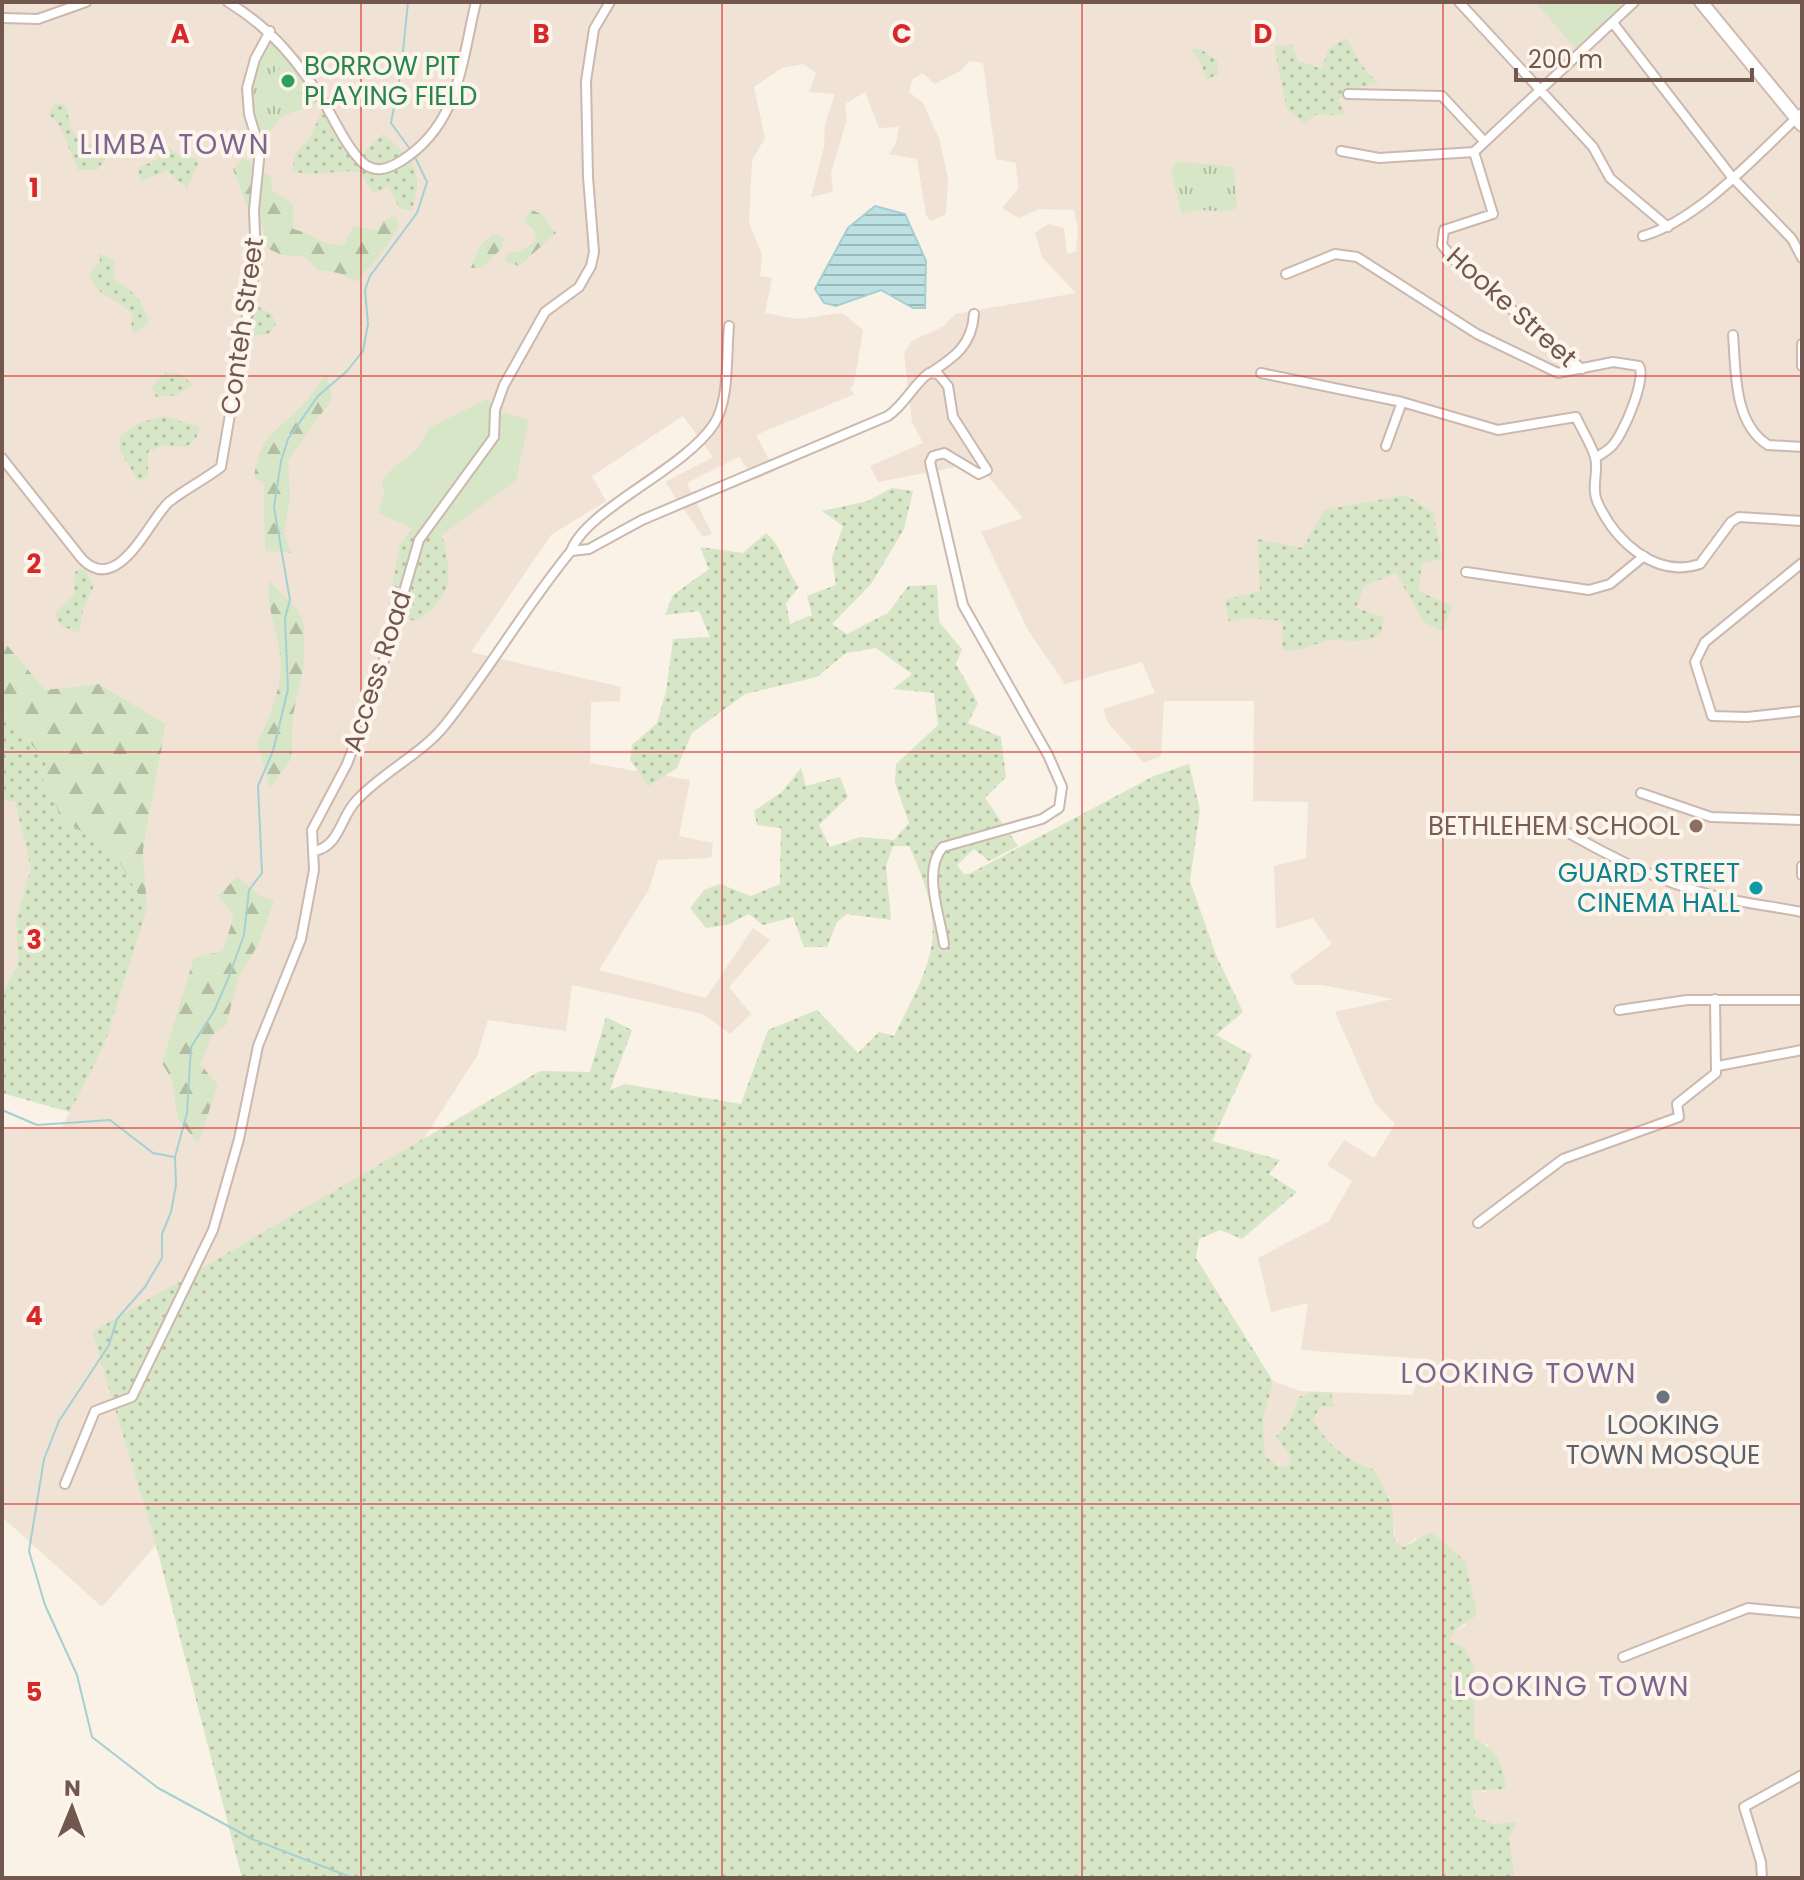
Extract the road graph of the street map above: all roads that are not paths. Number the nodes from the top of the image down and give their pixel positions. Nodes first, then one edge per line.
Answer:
1 (86, 2) edge
2 (476, 2) edge
3 (610, 2) edge
4 (1459, 2) edge
5 (1634, 2) edge
6 (1701, 2) edge
7 (234, 4) edge
8 (2, 18) edge
9 (1613, 23) junction
10 (270, 31) junction
11 (1543, 91) junction
12 (1348, 94) dead end
13 (1800, 119) edge
14 (1484, 141) junction
15 (1341, 151) dead end
16 (1474, 152) junction
17 (1732, 177) junction
18 (1668, 227) junction
19 (1643, 236) dead end
20 (1797, 240) edge
21 (1802, 258) edge
22 (1286, 274) dead end
23 (974, 314) dead end
24 (729, 326) dead end
25 (1733, 335) dead end
26 (1802, 344) edge
27 (1802, 366) edge
28 (1582, 369) junction
29 (929, 373) junction
30 (1261, 373) dead end
31 (1402, 402) junction
32 (1386, 446) dead end
33 (1802, 447) edge
34 (2, 458) edge
35 (1595, 458) junction
36 (1802, 521) edge
37 (571, 551) junction
38 (1644, 556) junction
39 (1802, 563) edge
40 (1466, 572) dead end
41 (1802, 711) edge
42 (1641, 793) dead end
43 (1802, 820) edge
44 (1548, 821) dead end
45 (315, 851) junction
46 (1802, 866) edge
47 (1802, 875) edge
48 (1802, 912) edge
49 (944, 944) dead end
50 (1715, 999) junction
51 (1802, 1000) edge
52 (1619, 1010) dead end
53 (1802, 1050) edge
54 (1718, 1066) junction
55 (1478, 1223) dead end
56 (65, 1484) dead end
57 (1802, 1613) edge
58 (1623, 1657) dead end
59 (1802, 1775) edge
60 (1762, 1878) edge

1 - 8 street
2 - 10 street
3 - 45 street, Access Road
4 - 11 street
5 - 9 street
6 - 13 street
7 - 10 street
9 - 11 street
9 - 17 street
10 - 34 street, Conteh Street
11 - 14 street
11 - 18 street
12 - 14 street
13 - 17 street
14 - 16 street
15 - 16 street
16 - 28 street, Hooke Street
17 - 18 street
17 - 20 street
18 - 19 street
20 - 21 street
22 - 28 street, Hooke Street
23 - 29 street
24 - 37 street, Access Road
25 - 33 street
26 - 27 street
28 - 35 street
29 - 37 street
29 - 49 street
30 - 31 street
31 - 32 street
31 - 35 street
35 - 38 street
36 - 38 street
37 - 45 street, Access Road
38 - 40 street
39 - 41 street
42 - 43 street
44 - 48 street
45 - 56 street
46 - 47 street
50 - 51 street
50 - 52 street
50 - 54 street
53 - 54 street
54 - 55 street
57 - 58 street
59 - 60 street

